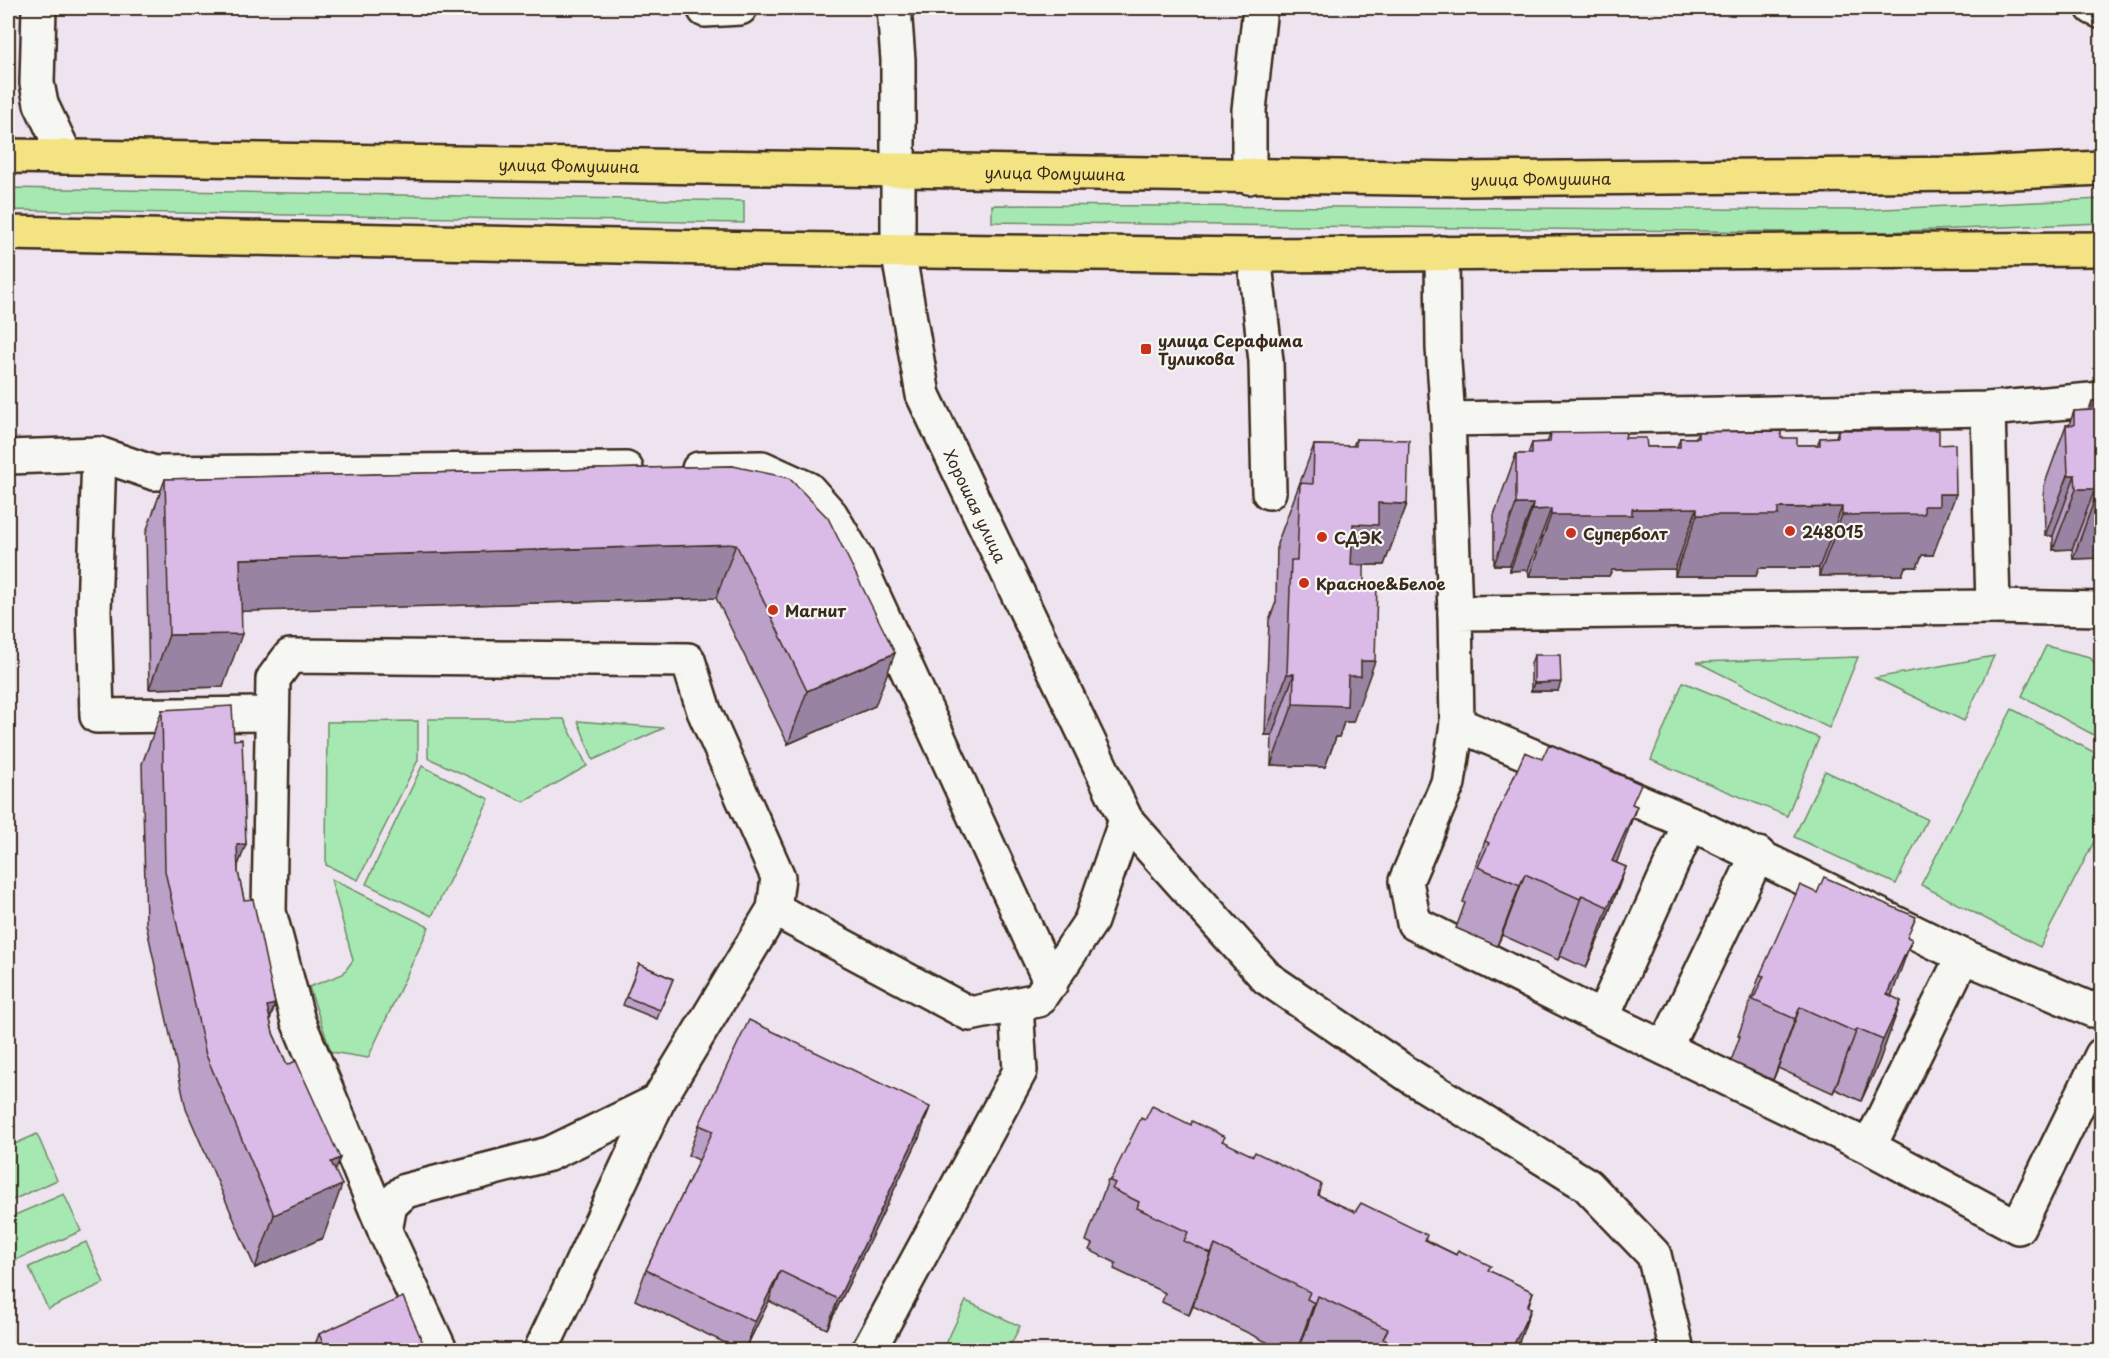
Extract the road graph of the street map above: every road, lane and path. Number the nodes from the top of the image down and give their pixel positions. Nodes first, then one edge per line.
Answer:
1 (39, 8) edge
2 (705, 8) edge
3 (740, 8) edge
4 (894, 8) edge
5 (1260, 8) edge
6 (2093, 8) edge
7 (2102, 12) edge
8 (8, 156) edge
9 (66, 157) junction
10 (2102, 168) edge
11 (899, 169) junction
12 (1249, 177) junction
13 (8, 232) edge
14 (2102, 249) edge
15 (898, 250) junction
16 (1442, 253) junction
17 (1254, 255) junction
18 (2102, 399) edge
19 (1988, 409) junction
20 (1448, 419) junction
21 (99, 454) junction
22 (8, 457) edge
23 (1269, 492) dead end
24 (1993, 607) junction
25 (2102, 609) edge
26 (1455, 613) junction
27 (272, 714) junction
28 (1456, 724) junction
29 (1125, 820) junction
30 (1690, 823) junction
31 (1758, 854) junction
32 (774, 909) junction
33 (1964, 956) junction
34 (1051, 983) junction
35 (1016, 1005) junction
36 (2102, 1006) edge
37 (1602, 1018) junction
38 (1665, 1048) junction
39 (2102, 1055) edge
40 (658, 1101) junction
41 (1869, 1147) junction
42 (385, 1231) junction
43 (440, 1350) edge
44 (541, 1350) edge
45 (869, 1350) edge
46 (1677, 1350) edge

1 - 9 street
2 - 3 street
4 - 11 street, Хорошая улица
5 - 12 street
6 - 7 street
8 - 9 main road, улица Фомушина
9 - 11 main road, улица Фомушина
10 - 12 main road, улица Фомушина
11 - 12 main road, улица Фомушина
11 - 15 street, Хорошая улица
13 - 15 main road
14 - 16 main road
15 - 17 main road
15 - 29 street, Хорошая улица
16 - 17 main road
16 - 20 street
17 - 23 street
18 - 19 street
19 - 20 street
19 - 24 street
20 - 26 street
21 - 22 street
21 - 27 street
21 - 34 street
24 - 25 street
24 - 26 street
26 - 28 street
27 - 32 street
27 - 42 street
28 - 30 street
28 - 37 street
29 - 34 street
29 - 46 street, Хорошая улица
30 - 31 street
30 - 37 street
31 - 33 street
31 - 38 street
32 - 35 street
32 - 40 street
33 - 36 street
33 - 41 street
34 - 35 street
35 - 45 street
37 - 38 street
38 - 41 street
39 - 41 street
40 - 42 street
40 - 44 street
42 - 43 street

